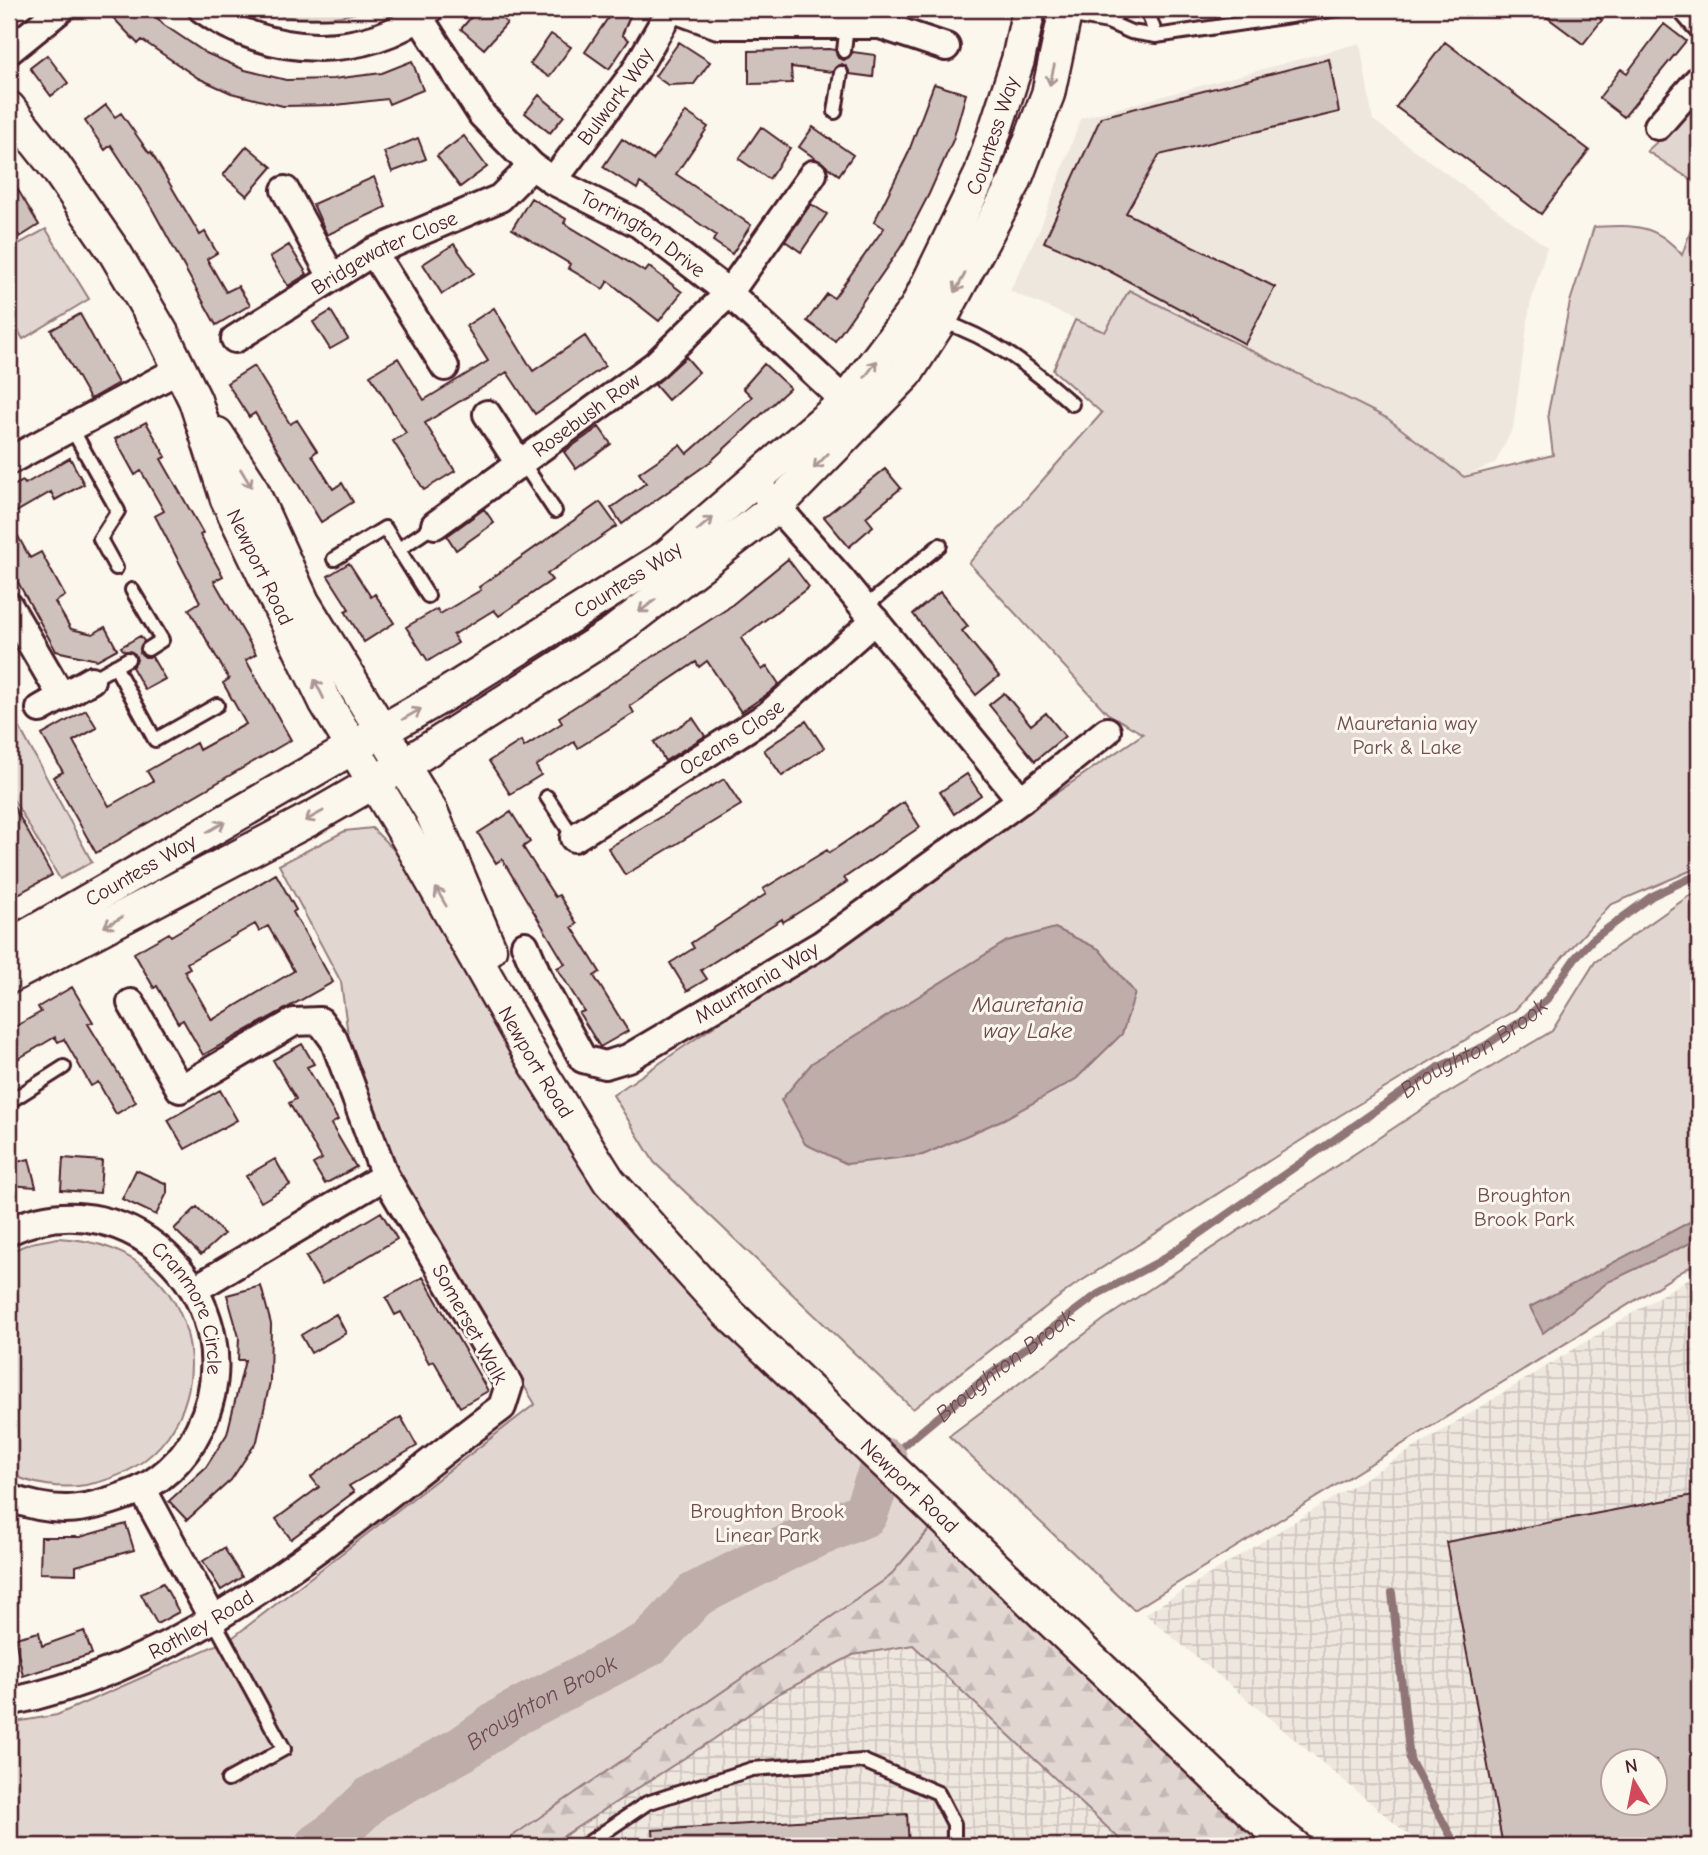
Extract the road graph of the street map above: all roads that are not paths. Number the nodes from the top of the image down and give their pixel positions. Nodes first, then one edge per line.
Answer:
1 (61, 9) edge
2 (202, 9) edge
3 (673, 9) edge
4 (1031, 9) edge
5 (1124, 9) edge
6 (1147, 9) edge
7 (1338, 9) edge
8 (1687, 9) edge
9 (1066, 12) edge
10 (424, 13) edge
11 (881, 17) edge
12 (1108, 22) junction
13 (1699, 23) edge
14 (847, 24) junction
15 (1156, 36) junction
16 (946, 47) dead end
17 (9, 51) edge
18 (844, 51) dead end
19 (841, 73) dead end
20 (1699, 79) edge
21 (9, 108) edge
22 (835, 112) dead end
23 (1658, 126) dead end
24 (542, 173) junction
25 (813, 174) dead end
26 (285, 190) dead end
27 (373, 252) junction
28 (332, 277) junction
29 (729, 293) junction
30 (928, 315) junction
31 (235, 339) dead end
32 (445, 367) dead end
33 (180, 369) junction
34 (195, 400) junction
35 (1072, 404) dead end
36 (854, 410) junction
37 (486, 414) dead end
38 (72, 429) junction
39 (9, 461) edge
40 (521, 464) junction
41 (755, 482) junction
42 (776, 507) junction
43 (555, 511) dead end
44 (435, 525) joint
45 (940, 545) dead end
46 (399, 549) junction
47 (334, 559) dead end
48 (116, 568) dead end
49 (132, 590) dead end
50 (428, 596) dead end
51 (9, 606) edge
52 (870, 614) junction
53 (148, 649) dead end
54 (128, 659) dead end
55 (115, 666) junction
56 (91, 680) joint
57 (217, 705) dead end
58 (381, 731) junction
59 (1107, 731) dead end
60 (353, 748) junction
61 (404, 765) junction
62 (374, 783) junction
63 (547, 797) dead end
64 (1021, 800) junction
65 (574, 838) joint
66 (526, 945) dead end
67 (9, 946) edge
68 (9, 977) edge
69 (131, 1003) dead end
70 (535, 1063) junction
71 (64, 1067) dead end
72 (9, 1101) edge
73 (386, 1176) junction
74 (9, 1231) edge
75 (195, 1289) junction
76 (142, 1490) junction
77 (9, 1498) edge
78 (374, 1507) joint
79 (214, 1621) junction
80 (9, 1702) edge
81 (228, 1780) dead end
82 (584, 1846) edge
83 (954, 1846) edge
84 (1294, 1846) edge

1 - 17 street
2 - 10 street
3 - 14 street
3 - 24 street, Bulwark Way
4 - 9 lane
4 - 30 street, Countess Way
5 - 12 lane
6 - 15 lane
7 - 15 lane
8 - 13 street
9 - 12 lane
9 -> 30 street
10 - 24 street, Torrington Drive
11 - 14 street
11 - 16 street
12 - 15 lane
14 - 18 lane
19 - 22 lane
20 - 23 street
21 - 33 street, Newport Road
24 - 27 street, Bridgewater Close
24 - 29 street, Torrington Drive
25 - 29 street
26 - 28 street
27 - 28 street, Bridgewater Close
27 - 32 street
28 - 31 street, Bridgewater Close
29 - 36 street, Torrington Drive
29 - 40 street, Rosebush Row
30 - 35 lane
30 - 36 street, Countess Way
33 - 34 street, Newport Road
33 - 38 street
34 -> 58 street
60 -> 34 street, Newport Road
36 - 41 street, Countess Way
36 -> 42 street, Countess Way
37 - 40 street
38 - 39 street
38 - 48 lane
40 - 43 lane
40 - 44 street, Rosebush Row
41 - 42 street
58 -> 41 street, Countess Way
42 - 52 street
42 -> 61 street, Countess Way
44 - 46 lane
45 - 52 lane
46 - 47 lane
46 - 50 lane
49 - 53 lane
51 - 56 street
52 - 64 street
52 - 65 street, Oceans Close
54 - 55 lane
55 - 56 lane
55 - 57 lane
58 - 60 street, Countess Way
58 - 61 street
59 - 64 street, Mauritania Way
60 - 62 street, Newport Road
67 -> 60 street, Countess Way
61 - 62 street, Countess Way
61 - 70 street
62 -> 68 street, Countess Way
70 -> 62 street, Newport Road
63 - 65 lane
64 - 66 street, Mauritania Way
69 - 73 street, Somerset Walk
70 - 84 street, Newport Road
71 - 72 lane
73 - 75 street
73 - 78 street, Somerset Walk
74 - 75 street, Cranmore Circle
75 - 76 street, Cranmore Circle
76 - 77 street, Cranmore Circle
76 - 79 street
78 - 79 street, Rothley Road
79 - 80 street, Rothley Road
79 - 81 lane
82 - 83 lane

